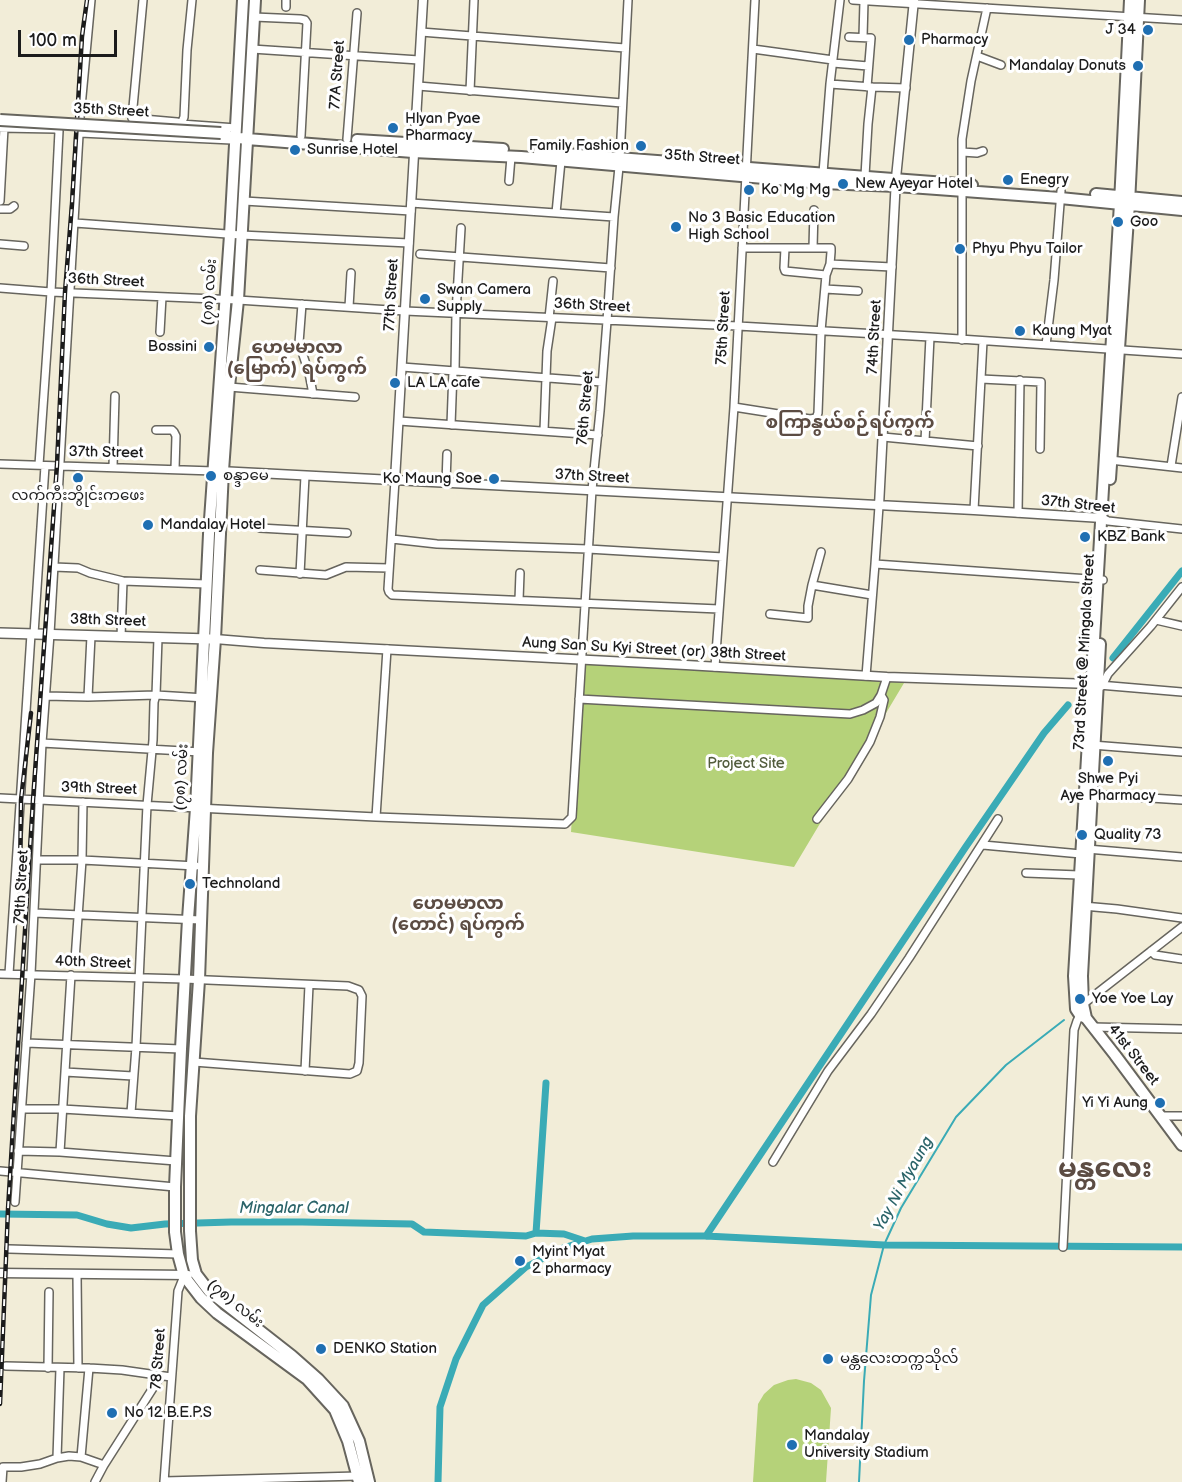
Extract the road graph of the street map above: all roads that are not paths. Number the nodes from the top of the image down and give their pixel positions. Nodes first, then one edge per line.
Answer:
1 (91, 0) edge
2 (143, 0) edge
3 (192, 0) edge
4 (243, 0) edge
5 (255, 0) edge
6 (423, 0) edge
7 (474, 0) edge
8 (628, 0) edge
9 (754, 0) edge
10 (840, 0) edge
11 (853, 0) edge
12 (862, 0) edge
13 (1130, 0) edge
14 (1139, 0) edge
15 (914, 2) edge
16 (987, 8) junction
17 (357, 13) dead end
18 (254, 17) junction
19 (1134, 17) junction
20 (1182, 20) edge
21 (421, 32) junction
22 (472, 36) junction
23 (849, 37) dead end
24 (863, 37) junction
25 (625, 48) junction
26 (252, 49) junction
27 (753, 49) junction
28 (306, 52) junction
29 (353, 56) junction
30 (976, 57) junction
31 (419, 60) junction
32 (833, 62) junction
33 (1001, 65) dead end
34 (868, 66) junction
35 (830, 84) junction
36 (418, 86) junction
37 (870, 87) junction
38 (906, 88) junction
39 (470, 91) junction
40 (622, 103) junction
41 (181, 124) junction
42 (1, 125) edge
43 (80, 133) junction
44 (235, 134) junction
45 (247, 135) junction
46 (301, 136) junction
47 (347, 139) junction
48 (414, 147) junction
49 (983, 151) dead end
50 (962, 152) junction
51 (512, 157) junction
52 (561, 161) junction
53 (619, 162) junction
54 (746, 172) junction
55 (823, 173) junction
56 (804, 176) junction
57 (866, 176) junction
58 (509, 181) dead end
59 (896, 182) junction
60 (962, 188) junction
61 (1060, 194) junction
62 (1125, 200) junction
63 (0, 201) edge
64 (244, 201) junction
65 (1182, 202) edge
66 (14, 206) dead end
67 (411, 207) junction
68 (0, 209) edge
69 (814, 210) dead end
70 (1182, 210) edge
71 (556, 213) junction
72 (614, 217) junction
73 (75, 224) junction
74 (461, 228) dead end
75 (235, 235) junction
76 (409, 243) junction
77 (0, 244) edge
78 (24, 246) dead end
79 (742, 248) junction
80 (785, 248) junction
81 (813, 248) junction
82 (420, 254) dead end
83 (459, 257) junction
84 (830, 264) junction
85 (892, 267) junction
86 (611, 268) junction
87 (351, 273) dead end
88 (826, 275) junction
89 (553, 281) dead end
90 (0, 288) edge
91 (825, 289) junction
92 (858, 291) dead end
93 (51, 292) junction
94 (71, 292) junction
95 (162, 297) junction
96 (225, 300) junction
97 (238, 300) junction
98 (302, 304) junction
99 (349, 307) junction
100 (405, 311) junction
101 (456, 314) junction
102 (551, 318) junction
103 (608, 321) junction
104 (738, 326) junction
105 (821, 331) junction
106 (160, 332) dead end
107 (888, 335) junction
108 (930, 337) junction
109 (962, 340) junction
110 (983, 341) junction
111 (1046, 345) junction
112 (1115, 349) junction
113 (1182, 354) edge
114 (402, 367) junction
115 (454, 371) junction
116 (547, 378) junction
117 (981, 379) junction
118 (1020, 380) junction
119 (602, 382) junction
120 (229, 387) junction
121 (313, 394) junction
122 (115, 396) dead end
123 (355, 397) dead end
124 (1182, 397) edge
125 (734, 406) junction
126 (399, 421) junction
127 (451, 425) junction
128 (156, 429) dead end
129 (544, 431) junction
130 (598, 435) junction
131 (883, 437) junction
132 (925, 441) junction
133 (978, 446) junction
134 (1040, 449) dead end
135 (447, 454) dead end
136 (1108, 460) junction
137 (0, 464) edge
138 (42, 466) junction
139 (60, 466) junction
140 (1171, 466) junction
141 (113, 467) junction
142 (1182, 468) edge
143 (175, 469) junction
144 (218, 471) junction
145 (305, 476) junction
146 (395, 480) junction
147 (446, 483) junction
148 (592, 490) junction
149 (727, 498) junction
150 (879, 506) junction
151 (974, 510) junction
152 (1018, 513) junction
153 (1105, 520) junction
154 (260, 528) dead end
155 (1182, 529) edge
156 (302, 531) junction
157 (347, 533) dead end
158 (392, 539) junction
159 (588, 549) junction
160 (821, 552) dead end
161 (723, 557) junction
162 (875, 564) junction
163 (54, 567) junction
164 (389, 568) junction
165 (260, 570) dead end
166 (520, 573) dead end
167 (300, 574) junction
168 (1100, 580) junction
169 (123, 581) junction
170 (206, 584) junction
171 (812, 585) junction
172 (1182, 587) edge
173 (872, 595) junction
174 (519, 600) junction
175 (586, 602) junction
176 (719, 609) junction
177 (770, 614) dead end
178 (1156, 620) junction
179 (1182, 626) edge
180 (0, 633) edge
181 (32, 634) junction
182 (51, 634) junction
183 (91, 636) junction
184 (121, 637) junction
185 (158, 638) junction
186 (209, 639) junction
187 (387, 649) junction
188 (582, 660) junction
189 (715, 667) junction
190 (866, 676) junction
191 (887, 677) junction
192 (1097, 685) junction
193 (1182, 692) edge
194 (156, 695) junction
195 (882, 695) junction
196 (46, 696) junction
197 (88, 697) junction
198 (206, 698) junction
199 (579, 699) junction
200 (42, 743) junction
201 (1091, 745) junction
202 (151, 749) junction
203 (203, 752) junction
204 (1182, 752) edge
205 (1088, 794) junction
206 (0, 798) edge
207 (21, 800) junction
208 (1182, 800) edge
209 (39, 801) junction
210 (83, 802) junction
211 (147, 805) junction
212 (201, 808) junction
213 (376, 817) junction
214 (572, 817) joint
215 (817, 819) dead end
216 (998, 819) dead end
217 (983, 845) junction
218 (1084, 851) junction
219 (1182, 857) edge
220 (37, 860) junction
221 (82, 860) junction
222 (146, 863) junction
223 (198, 866) junction
224 (1026, 873) dead end
225 (1080, 875) junction
226 (1082, 906) junction
227 (34, 913) junction
228 (78, 915) junction
229 (143, 917) junction
230 (1182, 918) edge
231 (188, 919) junction
232 (201, 920) junction
233 (1182, 927) edge
234 (1151, 951) junction
235 (1182, 959) edge
236 (75, 960) dead end
237 (0, 974) edge
238 (9, 974) junction
239 (31, 974) junction
240 (71, 975) junction
241 (139, 978) junction
242 (184, 979) junction
243 (199, 980) junction
244 (309, 985) junction
245 (1083, 1015) junction
246 (1182, 1029) edge
247 (26, 1043) junction
248 (67, 1044) junction
249 (136, 1047) junction
250 (181, 1049) junction
251 (194, 1062) junction
252 (305, 1071) junction
253 (65, 1072) junction
254 (133, 1076) junction
255 (21, 1109) junction
256 (62, 1109) junction
257 (131, 1113) junction
258 (179, 1116) junction
259 (1161, 1116) junction
260 (1182, 1116) edge
261 (1182, 1145) edge
262 (18, 1150) junction
263 (60, 1152) junction
264 (176, 1161) junction
265 (773, 1162) dead end
266 (0, 1171) edge
267 (17, 1173) junction
268 (175, 1187) junction
269 (15, 1202) dead end
270 (1063, 1245) dead end
271 (9, 1248) dead end
272 (178, 1254) junction
273 (0, 1273) edge
274 (196, 1274) junction
275 (77, 1275) junction
276 (184, 1276) junction
277 (49, 1292) dead end
278 (6, 1366) dead end
279 (48, 1368) junction
280 (60, 1368) junction
281 (78, 1368) junction
282 (89, 1368) junction
283 (160, 1377) junction
284 (171, 1377) junction
285 (81, 1457) junction
286 (57, 1458) junction
287 (104, 1465) junction
288 (359, 1479) edge
289 (286, 1480) edge
290 (325, 1480) edge
291 (222, 1481) edge
292 (2, 1482) edge
293 (95, 1482) edge
294 (164, 1482) edge
295 (369, 1482) edge

1 - 43 street, 79th Street
2 - 41 street
3 - 41 street
4 - 44 main road, (၇၈) လမ်း
5 - 18 main road, (၇၈) လမ်း
6 - 21 street, 77th Street
7 - 22 street
8 - 25 street, 76th Street
9 - 27 street, 75th Street
10 - 32 street
11 - 12 street
12 - 15 street
12 - 24 street
13 - 19 main road, 73rd Street @ Mingala Street
14 - 19 main road, 73rd Street @ Mingala Street
15 - 16 street
15 - 38 street, 74th Street
16 - 19 street
16 - 30 street
17 - 29 street, 77A Street
18 - 26 main road, (၇၈) လမ်း
18 - 28 street
19 - 20 street
19 - 62 main road, 73rd Street @ Mingala Street
21 - 22 street
21 - 31 street, 77th Street
22 - 25 street
22 - 39 street
23 - 24 street
24 - 34 street
25 - 40 street, 76th Street
26 - 28 street
26 - 45 main road, (၇၈) လမ်း
27 - 32 street
27 - 54 street, 75th Street
28 - 29 street
28 - 46 street
29 - 31 street
29 - 47 street, 77A Street
30 - 33 street
30 - 50 street
31 - 36 street, 77th Street
32 - 34 street
32 - 35 street
34 - 37 street
35 - 37 street
35 - 55 street
36 - 39 street
36 - 48 street, 77th Street
37 - 38 street
37 - 57 street
38 - 59 street, 74th Street
39 - 40 street
40 - 53 street, 76th Street
41 - 44 street
42 - 44 main road, 35th Street, bridge
42 - 63 street
42 - 93 street, 79th Street
43 - 44 street
43 - 73 street, 79th Street
44 - 45 main road, 35th Street
44 - 75 main road, (၇၈) လမ်း
45 - 46 main road, 35th Street
45 - 48 main road, 35th Street
45 - 64 main road, (၇၈) လမ်း
46 - 47 main road, 35th Street
47 - 48 main road, 35th Street
48 - 51 main road, 35th Street
48 - 53 main road, 35th Street
48 - 67 street, 77th Street
49 - 50 street
50 - 60 street
51 - 52 main road, 35th Street
51 - 58 street
52 - 53 main road, 35th Street
52 - 71 street
53 - 54 main road, 35th Street
53 - 72 street, 76th Street
54 - 56 main road, 35th Street
54 - 79 street, 75th Street
55 - 56 main road, 35th Street
55 - 57 main road, 35th Street
56 - 59 main road, 35th Street
57 - 59 main road, 35th Street
59 - 60 main road, 35th Street
59 - 85 street, 74th Street
60 - 61 main road, 35th Street
60 - 109 street
61 - 62 main road, 35th Street
61 - 111 street
62 - 65 main road, 35th Street
62 - 70 main road, 35th Street
62 - 112 main road, 73rd Street @ Mingala Street
64 - 67 street
64 - 75 main road, (၇၈) လမ်း
66 - 68 street
67 - 71 street
67 - 76 street, 77th Street
69 - 81 street
71 - 72 street
72 - 86 street, 76th Street
73 - 75 street
73 - 94 street, 79th Street
74 - 83 street
75 - 76 street
75 - 96 main road, (၇၈) လမ်း
75 - 97 main road, (၇၈) လမ်း
76 - 100 street, 77th Street
77 - 78 street
79 - 80 street
79 - 104 street, 75th Street
80 - 81 street
80 - 88 street
81 - 84 street
82 - 83 street
83 - 86 street
83 - 101 street
84 - 85 street
84 - 88 street
85 - 107 street, 74th Street
86 - 103 street, 76th Street
87 - 99 street
88 - 91 street
89 - 102 street
90 - 93 street, 36th Street
91 - 92 street
91 - 105 street
93 - 94 street, 36th Street
93 - 138 street, 79th Street
94 - 95 street, 36th Street
94 - 139 street, 79th Street
95 - 96 street, 36th Street
95 - 106 street
96 - 97 street, 36th Street
96 - 144 main road, (၇၈) လမ်း
97 - 98 street, 36th Street
97 - 120 main road, (၇၈) လမ်း
98 - 99 street, 36th Street
98 - 121 street
99 - 100 street, 36th Street
100 - 101 street, 36th Street
100 - 114 street, 77th Street
101 - 102 street, 36th Street
101 - 115 street
102 - 103 street, 36th Street
102 - 116 street
103 - 104 street, 36th Street
103 - 119 street, 76th Street
104 - 105 street, 36th Street
104 - 125 street, 75th Street
105 - 107 street, 36th Street
105 - 125 street
107 - 108 street, 36th Street
107 - 131 street, 74th Street
108 - 109 street, 36th Street
108 - 132 street
109 - 110 street, 36th Street
110 - 111 street, 36th Street
110 - 117 street
111 - 112 street, 36th Street
112 - 113 street, 36th Street
112 - 136 main road, 73rd Street @ Mingala Street
114 - 115 street
114 - 126 street, 77th Street
115 - 116 street
115 - 127 street
116 - 119 street
116 - 129 street
117 - 118 street
117 - 133 street
118 - 134 street
118 - 152 street
119 - 130 street, 76th Street
120 - 121 street
120 - 144 main road, (၇၈) လမ်း
121 - 123 street
122 - 141 street
124 - 140 street
125 - 149 street, 75th Street
126 - 127 street
126 - 146 street, 77th Street
127 - 129 street
128 - 143 street
129 - 130 street
130 - 148 street, 76th Street
131 - 132 street
131 - 150 street, 74th Street
132 - 133 street
133 - 151 street
135 - 147 street
136 - 140 street
136 - 153 main road, 73rd Street @ Mingala Street
137 - 138 street, 37th Street
138 - 139 street, 37th Street
138 - 181 street, 79th Street
139 - 141 street, 37th Street
139 - 163 street, 79th Street
140 - 142 street
141 - 143 street, 37th Street
143 - 144 street, 37th Street
144 - 145 street, 37th Street
144 - 170 main road, (၇၈) လမ်း
144 - 186 main road, (၇၈) လမ်း
145 - 146 street, 37th Street
145 - 156 street
146 - 147 street, 37th Street
146 - 158 street, 77th Street
147 - 148 street, 37th Street
148 - 149 street, 37th Street
148 - 159 street, 76th Street
149 - 150 street, 37th Street
149 - 161 street, 75th Street
150 - 151 street, 37th Street
150 - 162 street, 74th Street
151 - 152 street, 37th Street
152 - 153 street, 37th Street
153 - 155 street, 37th Street
153 - 168 main road, 73rd Street @ Mingala Street
154 - 156 street
156 - 157 street
156 - 167 street
158 - 159 street
158 - 164 street, 77th Street
159 - 161 street
159 - 175 street, 76th Street
160 - 171 street
161 - 176 street, 75th Street
162 - 168 street
162 - 173 street, 74th Street
163 - 169 street
163 - 182 street, 79th Street
164 - 167 street
164 - 174 street, 77th Street
165 - 167 street
166 - 174 street
168 - 192 main road, 73rd Street @ Mingala Street
169 - 170 street
169 - 184 street
170 - 186 main road, (၇၈) လမ်း
171 - 173 street
171 - 177 street
172 - 178 street
173 - 190 street, 74th Street
174 - 175 street
175 - 176 street
175 - 188 street, 76th Street
176 - 189 street, 75th Street
178 - 179 street
178 - 192 street
180 - 181 main road, 38th Street
181 - 182 main road, 38th Street
181 - 207 street, 79th Street
182 - 183 main road, 38th Street
182 - 196 street, 79th Street
183 - 184 main road, 38th Street
183 - 197 street
184 - 185 main road, 38th Street
185 - 186 main road, 38th Street
185 - 194 street
186 - 187 street, Aung San Su Kyi Street (or) 38th Street
186 - 198 main road, (၇၈) လမ်း
187 - 188 street, Aung San Su Kyi Street (or) 38th Street
187 - 213 street
188 - 189 street, Aung San Su Kyi Street (or) 38th Street
188 - 199 street, 76th Street
189 - 190 street, Aung San Su Kyi Street (or) 38th Street
190 - 191 street, Aung San Su Kyi Street (or) 38th Street
191 - 192 street, Aung San Su Kyi Street (or) 38th Street
191 - 195 street
192 - 193 street
192 - 201 main road, 73rd Street @ Mingala Street
194 - 197 street
194 - 198 street
194 - 202 street
195 - 199 street
195 - 215 street
196 - 197 street
196 - 200 street, 79th Street
198 - 203 main road, (၇၈) လမ်း
199 - 214 street, 76th Street
200 - 202 street
200 - 209 street, 79th Street
201 - 204 street
201 - 205 main road, 73rd Street @ Mingala Street
202 - 203 street
202 - 211 street
203 - 212 main road, (၇၈) လမ်း
205 - 208 street
205 - 218 main road, 73rd Street @ Mingala Street
206 - 207 street, 39th Street
207 - 209 street, 39th Street
207 - 238 street, 79th Street
209 - 210 street, 39th Street
209 - 220 street, 79th Street
210 - 211 street, 39th Street
210 - 221 street
211 - 212 street, 39th Street
211 - 222 street
212 - 213 street, 39th Street
212 - 223 main road, (၇၈) လမ်း
213 - 214 street, 39th Street
216 - 217 street
217 - 218 street
217 - 265 street
218 - 219 street
218 - 225 main road, 73rd Street @ Mingala Street
218 - 226 main road, 73rd Street @ Mingala Street
220 - 221 street
220 - 227 street, 79th Street
221 - 222 street
221 - 228 street
222 - 223 street
222 - 229 street
223 - 231 main road, (၇၈) လမ်း
223 - 232 main road, (၇၈) လမ်း
224 - 225 street
225 - 226 main road, 73rd Street @ Mingala Street
226 - 230 street
226 - 245 main road, 73rd Street @ Mingala Street
227 - 228 street
227 - 239 street, 79th Street
228 - 229 street
228 - 236 street
229 - 231 street
229 - 241 street
231 - 232 street
231 - 242 main road, (၇၈) လမ်း
232 - 243 main road, (၇၈) လမ်း
233 - 234 street
234 - 235 street
234 - 245 street
237 - 238 street, 40th Street
238 - 239 street, 40th Street
239 - 240 street, 40th Street
239 - 247 street, 79th Street
240 - 241 street, 40th Street
240 - 248 street
241 - 242 street, 40th Street
241 - 249 street
242 - 243 street, 40th Street
242 - 250 main road, (၇၈) လမ်း
243 - 244 street, 40th Street
243 - 251 main road, (၇၈) လမ်း
244 - 252 street
244 - 252 street, 40th Street
245 - 246 street
245 - 259 main road, 41st Street
245 - 270 street
247 - 248 street
247 - 255 street, 79th Street
248 - 249 street
248 - 253 street
249 - 250 street
249 - 254 street
250 - 258 main road, (၇၈) လမ်း
251 - 252 street
251 - 274 main road, (၇၈) လမ်း
253 - 254 street
253 - 256 street
254 - 257 street
255 - 256 street
255 - 262 street, 79th Street
256 - 257 street
256 - 263 street
257 - 258 street
258 - 264 main road, (၇၈) လမ်း
259 - 260 street
259 - 261 main road, 41st Street
262 - 263 street
262 - 267 street, 79th Street
263 - 264 street
264 - 268 main road, (၇၈) လမ်း
266 - 267 street
267 - 268 street
267 - 269 street, 79th Street
268 - 272 main road, (၇၈) လမ်း
271 - 272 street
272 - 276 main road, (၇၈) လမ်း
273 - 275 street
274 - 276 street
274 - 295 main road, (၇၈) လမ်း
275 - 276 street
275 - 281 street
276 - 284 street, 78 Street
276 - 288 main road, (၇၈) လမ်း
277 - 279 street
278 - 279 street
279 - 280 street
280 - 281 street
280 - 286 street
281 - 282 street
282 - 283 street
282 - 285 street
283 - 284 street
283 - 287 street
284 - 294 street, 78 Street
285 - 286 street
285 - 287 street
286 - 292 street
287 - 293 street
288 - 290 street
289 - 290 street
289 - 291 street
291 - 294 street

